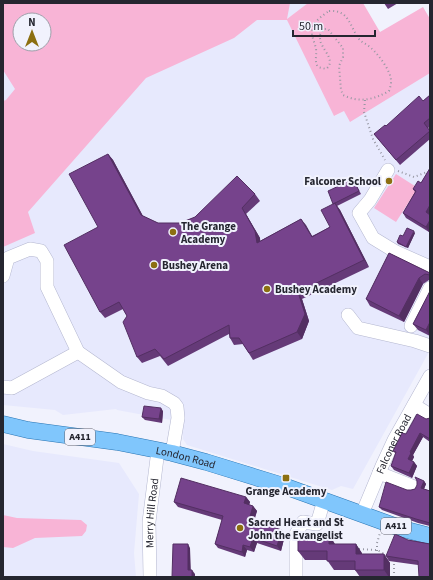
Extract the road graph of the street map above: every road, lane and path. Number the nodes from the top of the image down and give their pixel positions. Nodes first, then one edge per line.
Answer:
1 (365, 100) junction
2 (373, 140) edge
3 (388, 170) dead end
4 (430, 267) edge
5 (3, 276) edge
6 (430, 288) edge
7 (348, 315) dead end
8 (411, 326) dead end
9 (430, 346) edge
10 (78, 352) junction
11 (430, 376) edge
12 (3, 387) edge
13 (414, 405) junction
14 (430, 415) edge
15 (3, 424) edge
16 (165, 452) junction
17 (379, 473) junction
18 (412, 486) dead end
19 (324, 500) junction
20 (362, 514) junction
21 (382, 521) junction
22 (430, 536) edge
23 (356, 549) edge
24 (377, 550) junction
25 (378, 556) edge
26 (394, 573) dead end
27 (150, 577) edge
28 (296, 577) edge

1 - 1 path
1 - 2 path
3 - 4 street
5 - 10 street
6 - 8 street
7 - 9 street
10 - 12 street
10 - 16 street, Merry Hill Road
11 - 13 street, Falconer Road
13 - 14 street
13 - 17 street, Falconer Road
15 - 16 main road, London Road / A411
16 - 19 main road, London Road / A411
16 - 27 street, Merry Hill Road
17 - 18 street
17 - 20 street, Falconer Road
19 - 20 main road, London Road / A411
19 - 28 street
20 - 21 main road, A411
21 - 22 main road, A411
21 - 24 path
23 - 24 path
24 - 25 path
24 - 26 path

